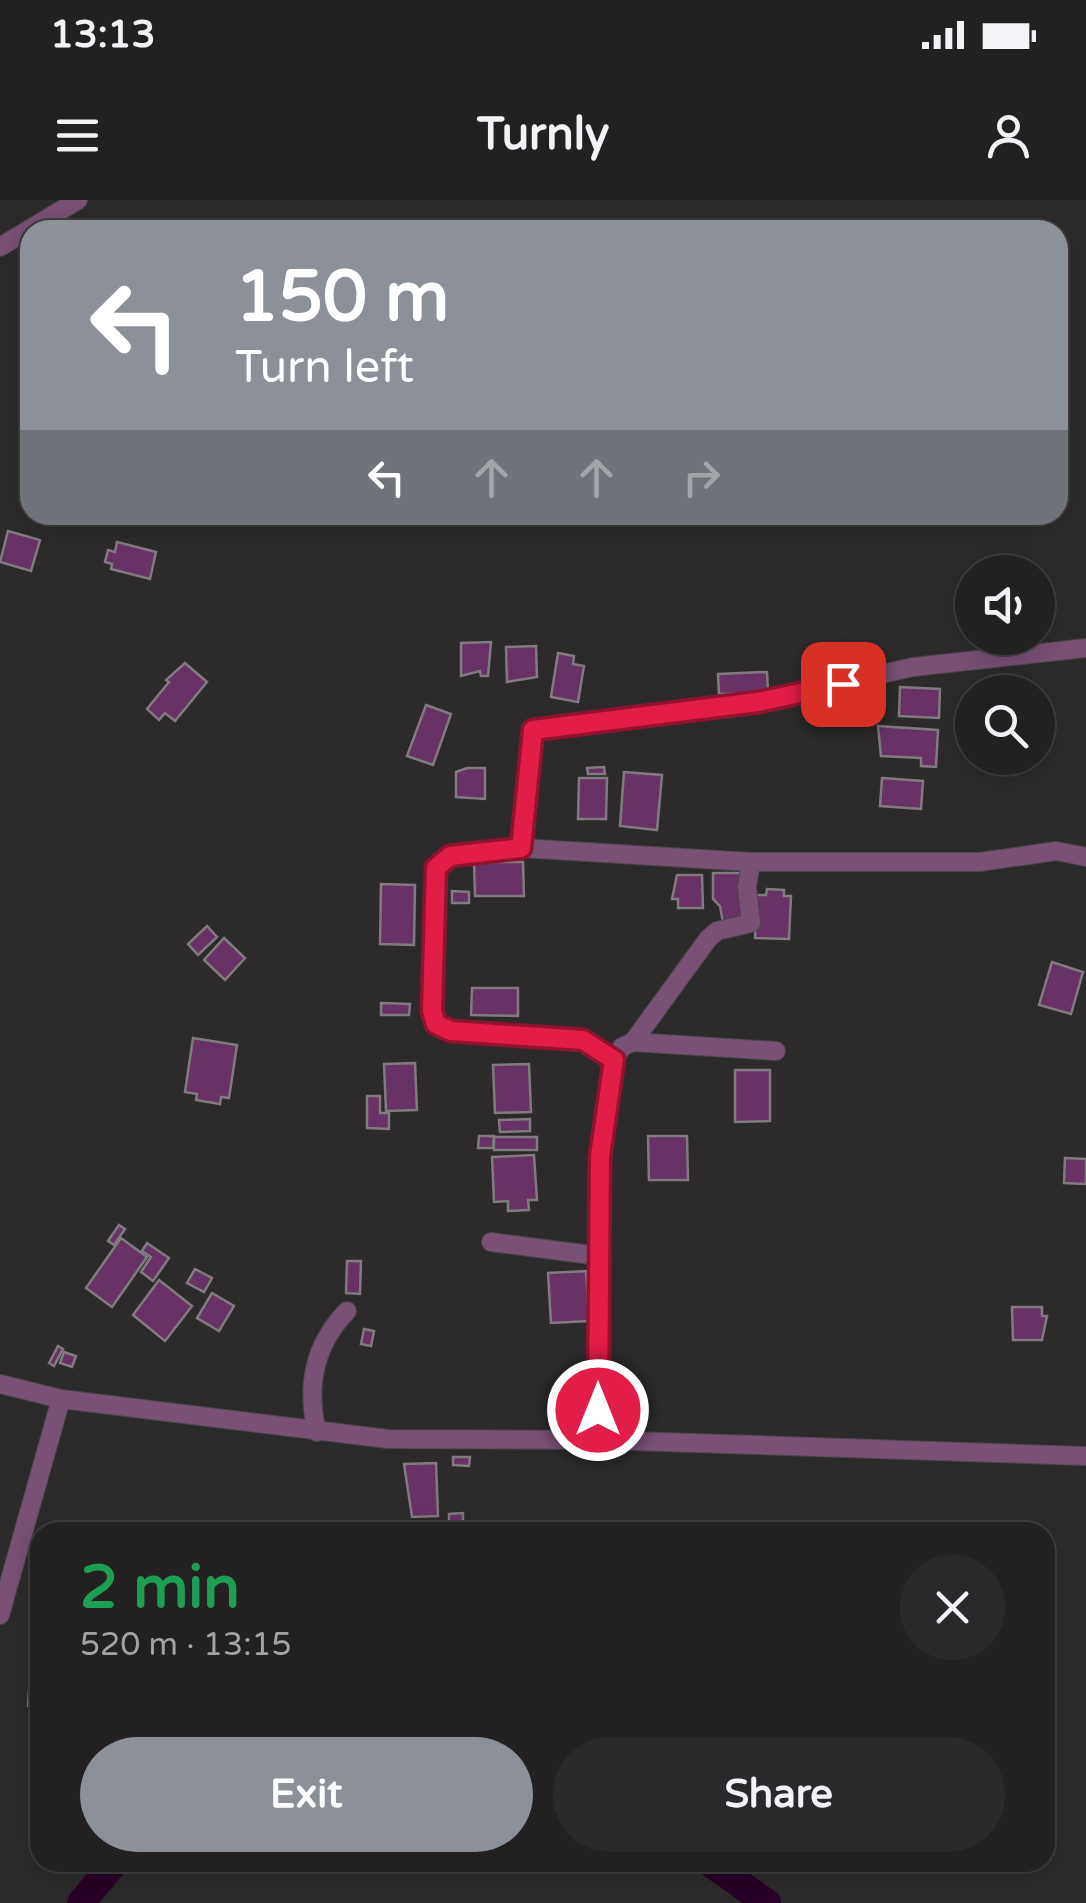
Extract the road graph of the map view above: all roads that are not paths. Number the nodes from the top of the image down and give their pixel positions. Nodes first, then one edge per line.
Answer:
1 (78, 200) edge
2 (46, 220) edge
3 (1086, 648) edge
4 (521, 848) junction
5 (1086, 857) edge
6 (750, 862) junction
7 (633, 1042) junction
8 (776, 1051) dead end
9 (614, 1060) junction
10 (492, 1242) dead end
11 (599, 1256) junction
12 (348, 1311) dead end
13 (0, 1384) edge
14 (61, 1399) junction
15 (317, 1432) junction
16 (602, 1440) junction
17 (1086, 1456) edge
18 (0, 1615) edge

1 - 2 street
3 - 4 street
4 - 6 street
4 - 9 street
5 - 6 street
6 - 7 street
7 - 8 street
7 - 9 street
9 - 11 street
10 - 11 street
11 - 16 street
12 - 15 street
13 - 14 street
14 - 15 street
14 - 18 street
15 - 16 street
16 - 17 street

